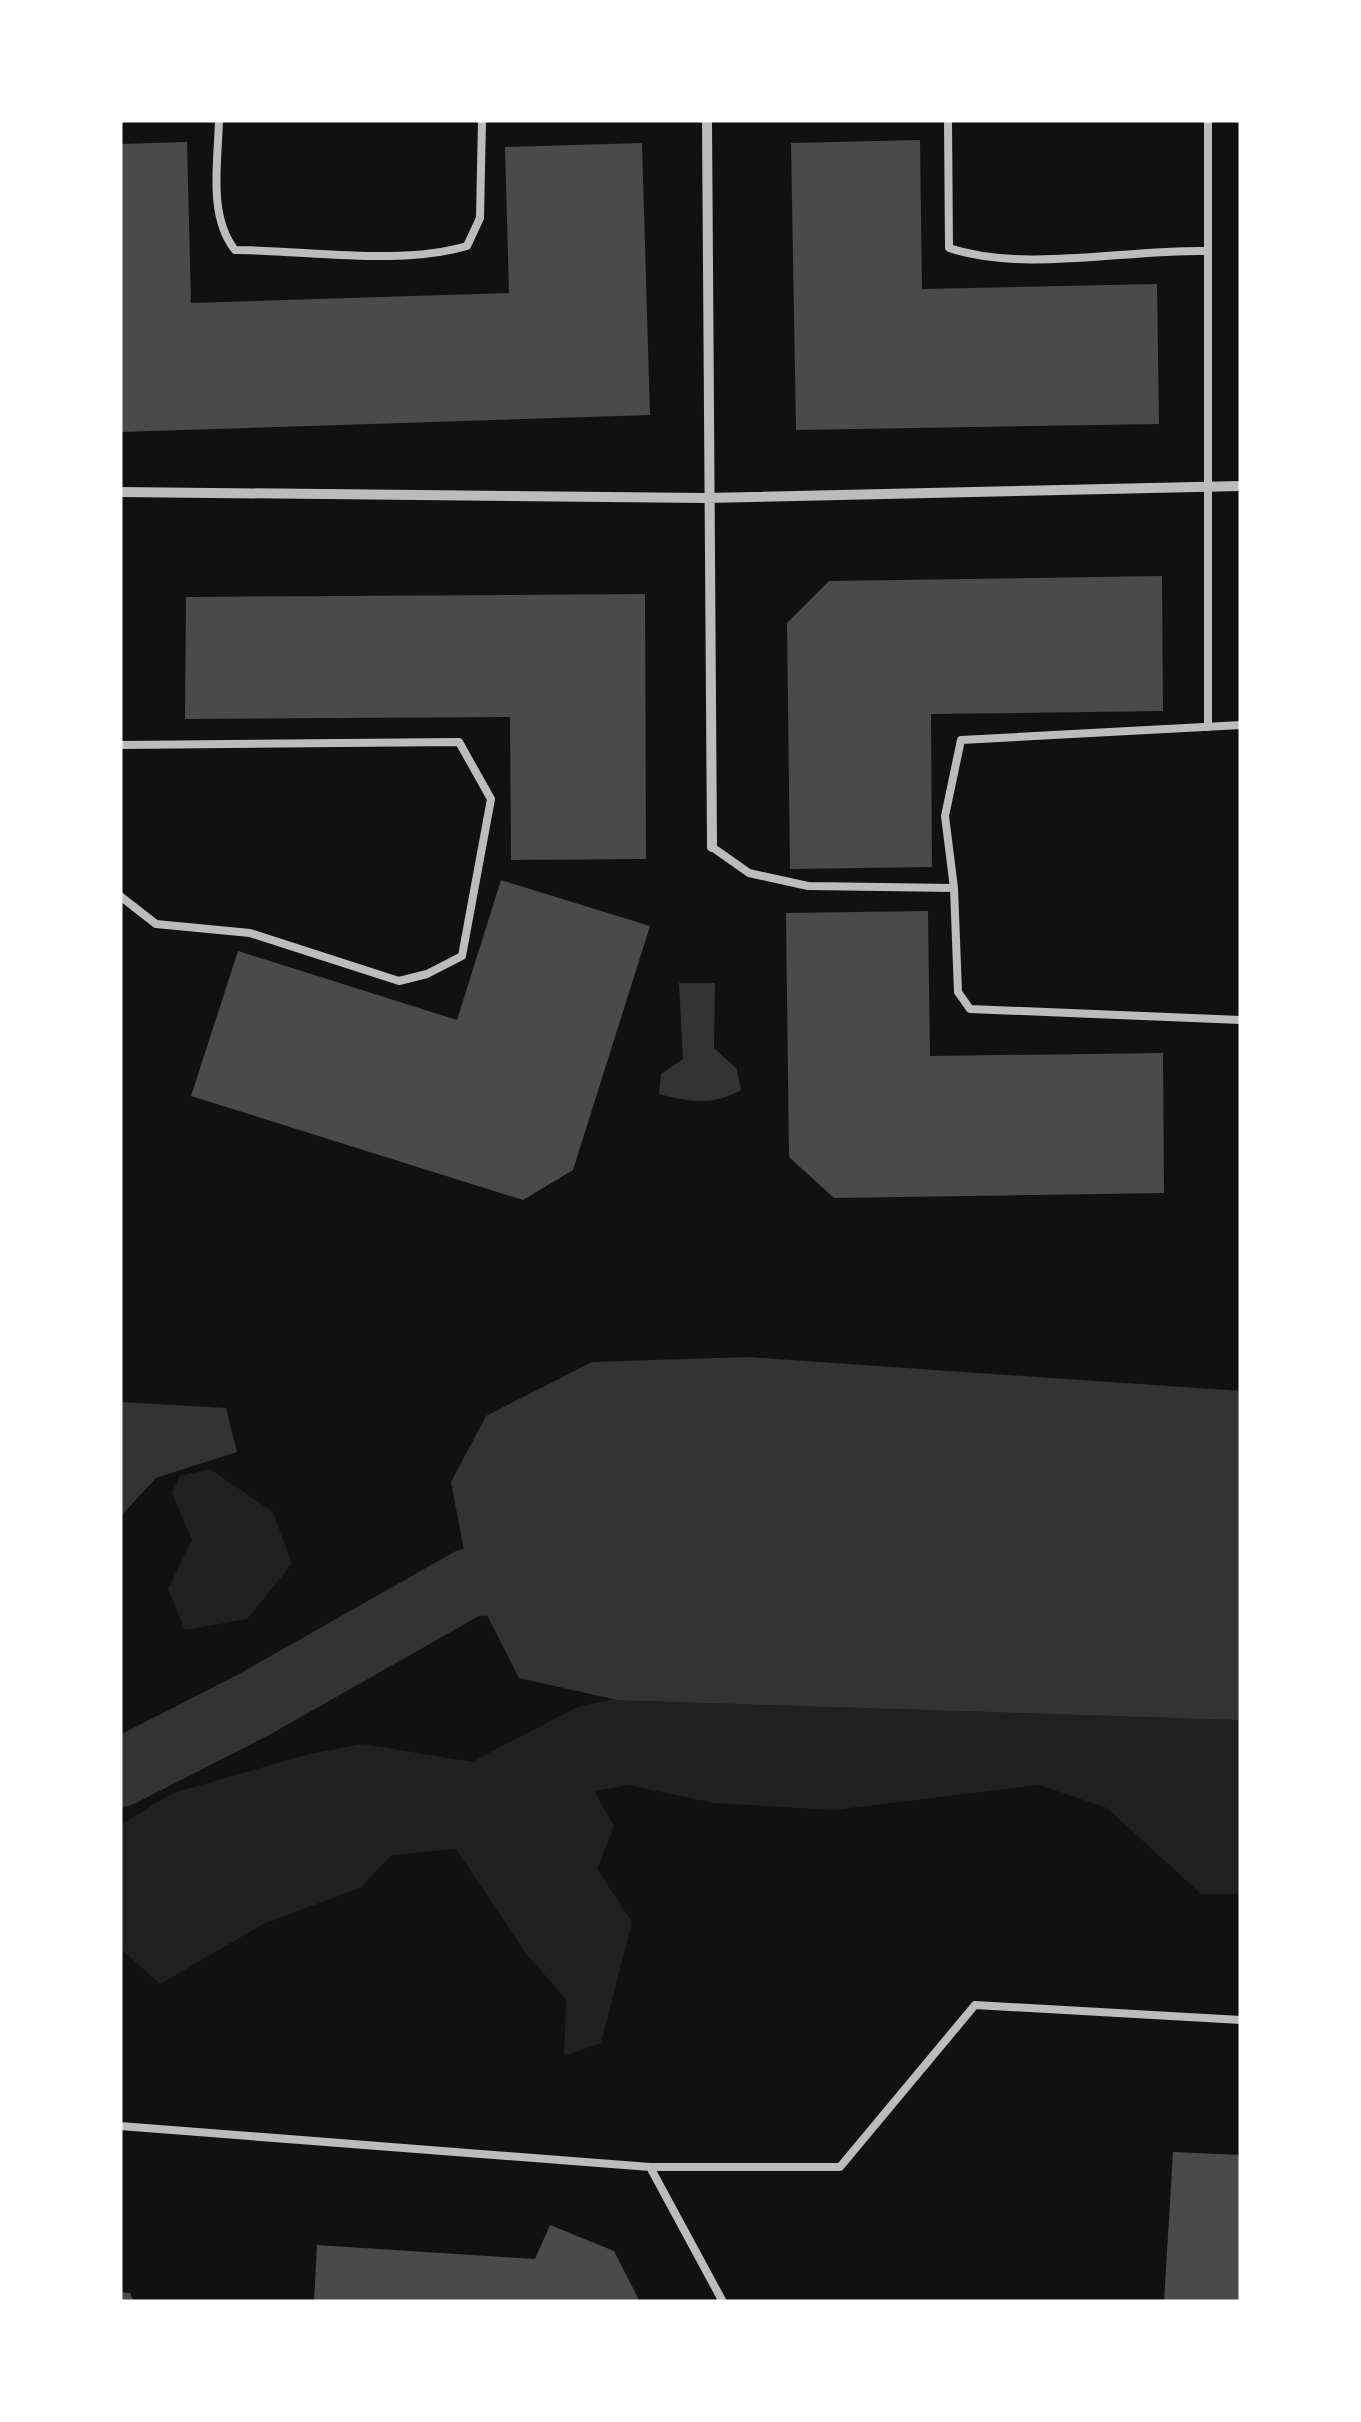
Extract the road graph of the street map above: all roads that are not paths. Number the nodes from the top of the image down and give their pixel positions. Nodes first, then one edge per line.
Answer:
1 (220, 120) edge
2 (482, 120) edge
3 (707, 120) edge
4 (948, 120) edge
5 (1208, 120) edge
6 (1208, 251) junction
7 (1208, 486) junction
8 (1241, 486) edge
9 (120, 492) edge
10 (706, 498) junction
11 (1241, 725) edge
12 (1208, 727) junction
13 (120, 744) edge
14 (712, 847) joint
15 (954, 888) junction
16 (120, 896) edge
17 (1241, 1020) edge
18 (1241, 2020) edge
19 (120, 2126) edge
20 (650, 2167) junction
21 (723, 2302) edge

1 - 2 lane
3 - 10 street
4 - 6 lane
5 - 6 lane
6 - 7 lane
7 - 8 street
7 - 10 street
7 - 12 lane
9 - 10 street
10 - 14 street
11 - 12 lane
12 - 15 lane
13 - 16 lane
14 - 15 lane
15 - 17 lane
18 - 20 lane
19 - 20 lane
20 - 21 lane

